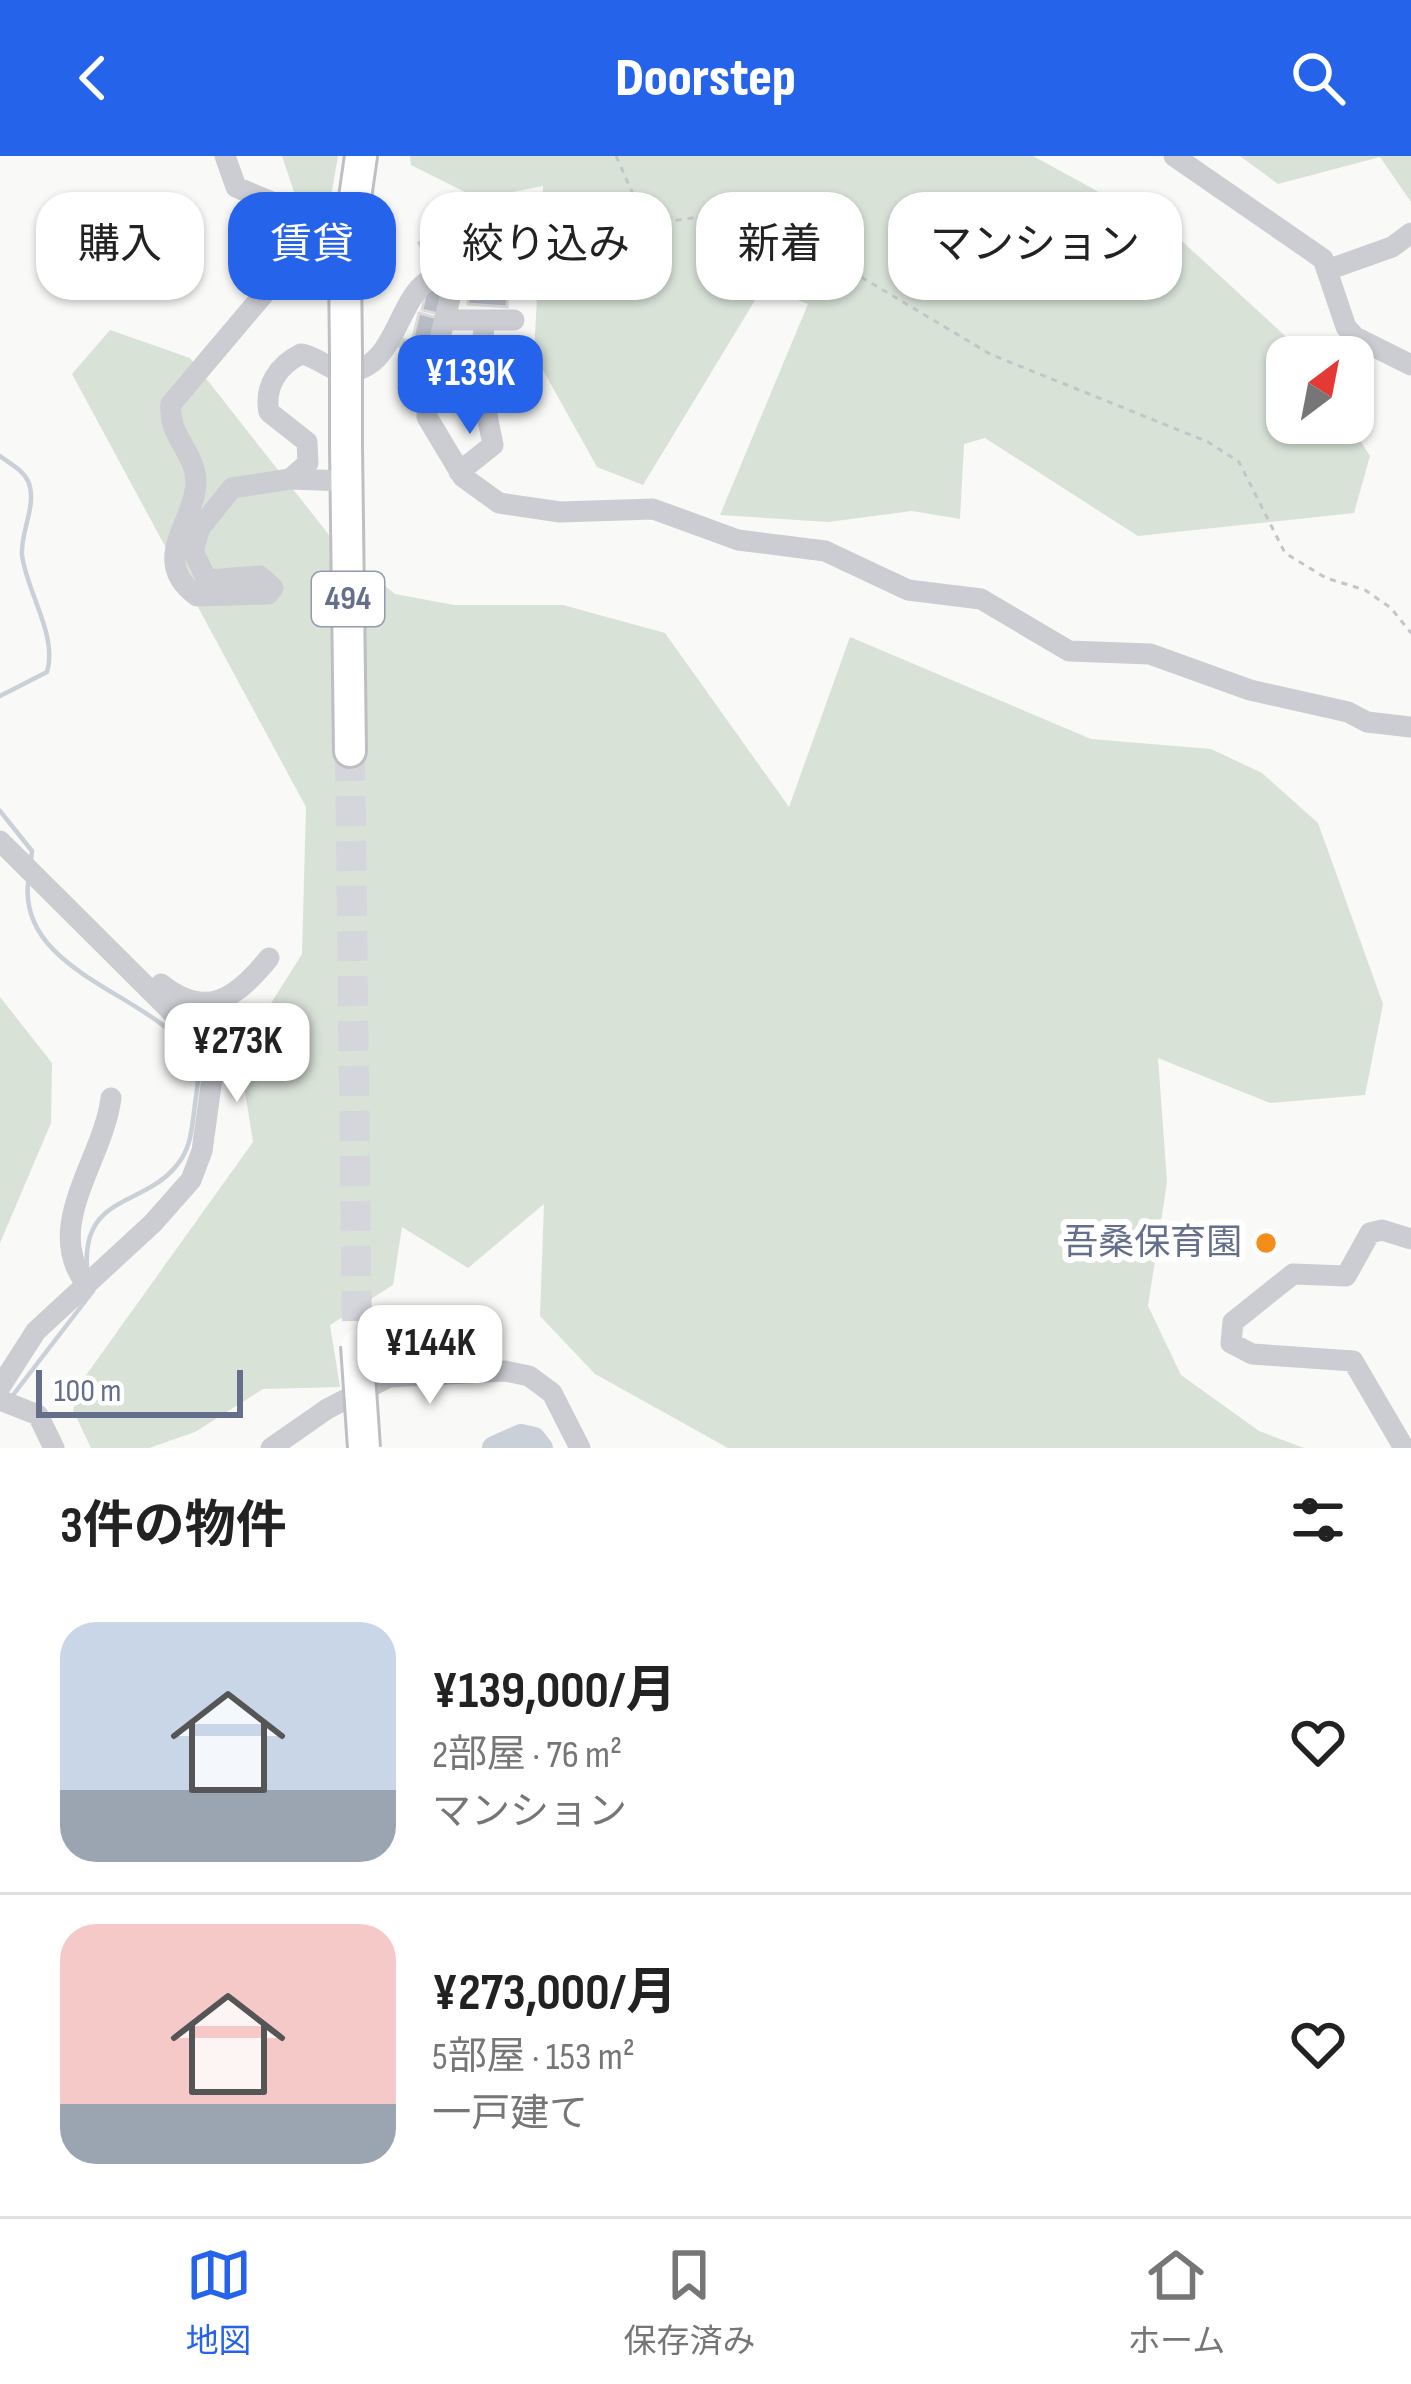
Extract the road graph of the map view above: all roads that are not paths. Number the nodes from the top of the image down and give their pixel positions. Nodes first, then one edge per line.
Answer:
1 (225, 156) edge
2 (361, 156) edge
3 (1174, 156) edge
4 (1411, 233) edge
5 (1330, 269) junction
6 (444, 320) junction
7 (484, 320) junction
8 (514, 320) dead end
9 (1411, 365) edge
10 (459, 472) junction
11 (290, 479) junction
12 (346, 482) junction
13 (1411, 728) edge
14 (350, 752) tunnel mouth
15 (0, 841) edge
16 (268, 958) dead end
17 (134, 973) junction
18 (111, 1098) dead end
19 (1411, 1239) edge
20 (86, 1284) junction
21 (357, 1339) tunnel mouth
22 (0, 1388) edge
23 (0, 1400) edge
24 (54, 1448) edge
25 (271, 1448) edge
26 (364, 1448) edge
27 (580, 1448) edge
28 (1404, 1448) edge

1 - 11 street
2 - 12 highway, 494, bridge
3 - 5 street
4 - 5 street
5 - 9 street
6 - 7 street
6 - 10 street
6 - 11 street
7 - 8 street
7 - 10 street
10 - 13 street
11 - 12 street
12 - 14 highway, 494
15 - 17 street
16 - 17 street
17 - 20 street
18 - 20 street
19 - 28 street
20 - 22 street
21 - 26 highway, bridge
23 - 24 street
25 - 27 street

